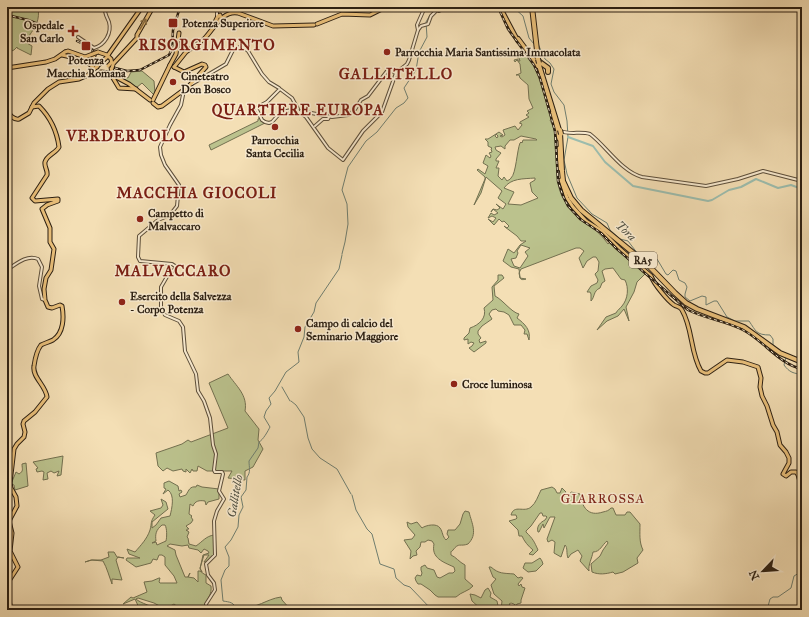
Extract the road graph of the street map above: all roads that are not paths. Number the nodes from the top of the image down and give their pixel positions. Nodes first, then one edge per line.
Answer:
1 (105, 7) edge
2 (142, 7) edge
3 (153, 7) edge
4 (217, 7) edge
5 (383, 7) edge
6 (500, 7) edge
7 (532, 7) edge
8 (423, 8) edge
9 (440, 8) edge
10 (220, 16) junction
11 (421, 25) junction
12 (179, 33) dead end
13 (78, 37) dead end
14 (518, 39) junction
15 (536, 45) junction
16 (527, 51) junction
17 (64, 53) junction
18 (97, 53) junction
19 (108, 55) junction
20 (92, 58) junction
21 (79, 59) junction
22 (539, 64) junction
23 (111, 66) junction
24 (173, 66) junction
25 (7, 68) edge
26 (95, 68) junction
27 (101, 72) junction
28 (548, 72) junction
29 (396, 73) junction
30 (196, 80) junction
31 (124, 82) junction
32 (130, 85) junction
33 (121, 88) junction
34 (128, 89) junction
35 (136, 89) junction
36 (279, 89) junction
37 (184, 90) junction
38 (547, 90) junction
39 (152, 101) junction
40 (32, 107) junction
41 (296, 109) junction
42 (7, 110) edge
43 (304, 114) junction
44 (329, 117) junction
45 (554, 122) junction
46 (314, 126) junction
47 (561, 132) junction
48 (802, 181) edge
49 (7, 270) edge
50 (45, 300) junction
51 (802, 362) edge
52 (802, 485) edge
53 (7, 584) edge
54 (7, 591) edge
55 (11, 610) edge
56 (206, 610) edge

1 - 13 street
2 - 19 main road
23 -> 3 main road
4 - 10 street
5 - 10 main road
6 - 14 main road
7 - 15 highway, RA5
8 - 11 street
9 - 11 street
10 - 24 main road
11 - 29 street
12 - 24 main road
14 - 16 highway
14 - 45 main road
15 - 16 highway
15 - 22 highway, RA5
16 - 22 highway
16 - 28 highway
17 - 18 main road, bridge
17 - 21 main road
17 - 25 main road
18 - 19 main road
18 - 20 main road, bridge
18 - 21 main road, bridge
19 - 23 main road
19 - 26 main road
20 - 26 main road
20 - 26 main road
21 - 26 main road
22 - 28 highway
22 - 38 highway, RA5
22 - 47 highway, RA5
23 - 26 main road
23 - 27 main road
23 - 31 main road
24 - 30 main road
24 - 39 main road
26 - 27 main road
26 - 40 main road
27 - 33 main road
28 - 38 highway
29 - 44 street
29 - 46 street
30 - 36 street
30 - 37 main road
31 - 32 main road
31 - 33 main road
32 - 34 main road
32 - 35 main road
33 - 34 main road
34 - 35 main road
35 - 39 main road
36 - 41 street
36 - 41 street
37 - 39 main road
37 - 56 street
38 - 47 highway, RA5
40 - 42 main road
40 - 50 main road
41 - 43 street
43 - 44 street
43 - 46 street
44 - 46 street
45 - 47 street
45 - 52 main road
47 - 48 street
47 - 51 highway, RA5
49 - 50 street
50 - 53 main road
54 - 55 main road

